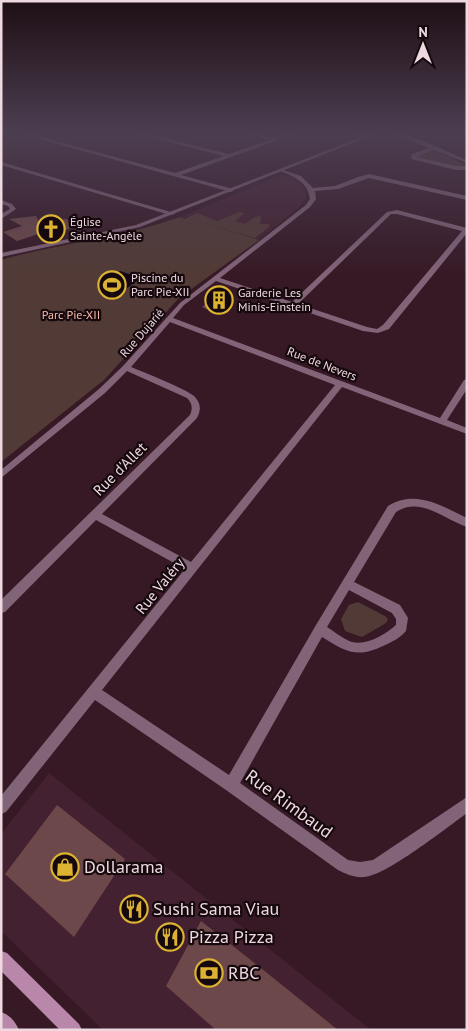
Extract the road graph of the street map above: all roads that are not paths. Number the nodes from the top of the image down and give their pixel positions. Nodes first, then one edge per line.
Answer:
1 (55, 179) edge
2 (191, 179) edge
3 (259, 179) edge
4 (301, 179) edge
5 (357, 179) edge
6 (383, 179) edge
7 (232, 190) junction
8 (312, 190) junction
9 (467, 198) edge
10 (1, 202) edge
11 (172, 214) junction
12 (1, 217) edge
13 (466, 230) edge
14 (1, 255) edge
15 (217, 279) junction
16 (293, 305) junction
17 (169, 319) junction
18 (126, 368) junction
19 (467, 382) edge
20 (342, 383) junction
21 (442, 421) junction
22 (467, 431) edge
23 (1, 475) edge
24 (96, 515) junction
25 (467, 522) edge
26 (193, 568) junction
27 (348, 584) junction
28 (1, 608) edge
29 (320, 629) junction
30 (93, 691) junction
31 (231, 785) junction
32 (467, 804) edge
33 (1, 807) edge
34 (1, 959) edge
35 (1, 1020) edge
36 (10, 1030) edge
37 (73, 1030) edge

1 - 11 street
2 - 7 street
3 - 7 street
4 - 8 street
5 - 8 street
6 - 9 street
7 - 11 street
8 - 15 street, Rue Dujarié
10 - 12 street
11 - 14 street
13 - 16 street
13 - 16 street
15 - 16 street
15 - 17 street, Rue Dujarié
17 - 18 street, Rue Dujarié
17 - 20 street, Rue de Nevers
18 - 23 street, Rue Dujarié
18 - 24 street, Rue d'Allet
19 - 21 street
20 - 21 street, Rue de Nevers
20 - 26 street, Rue Valéry
21 - 22 street, Rue de Nevers
24 - 26 street
24 - 28 street, Rue d'Allet
25 - 27 street
26 - 30 street, Rue Valéry
27 - 29 street
27 - 29 street
29 - 31 street
30 - 31 street, Rue Rimbaud
30 - 33 street, Rue Valéry
31 - 32 street, Rue Rimbaud
34 - 37 main road
35 - 36 main road

